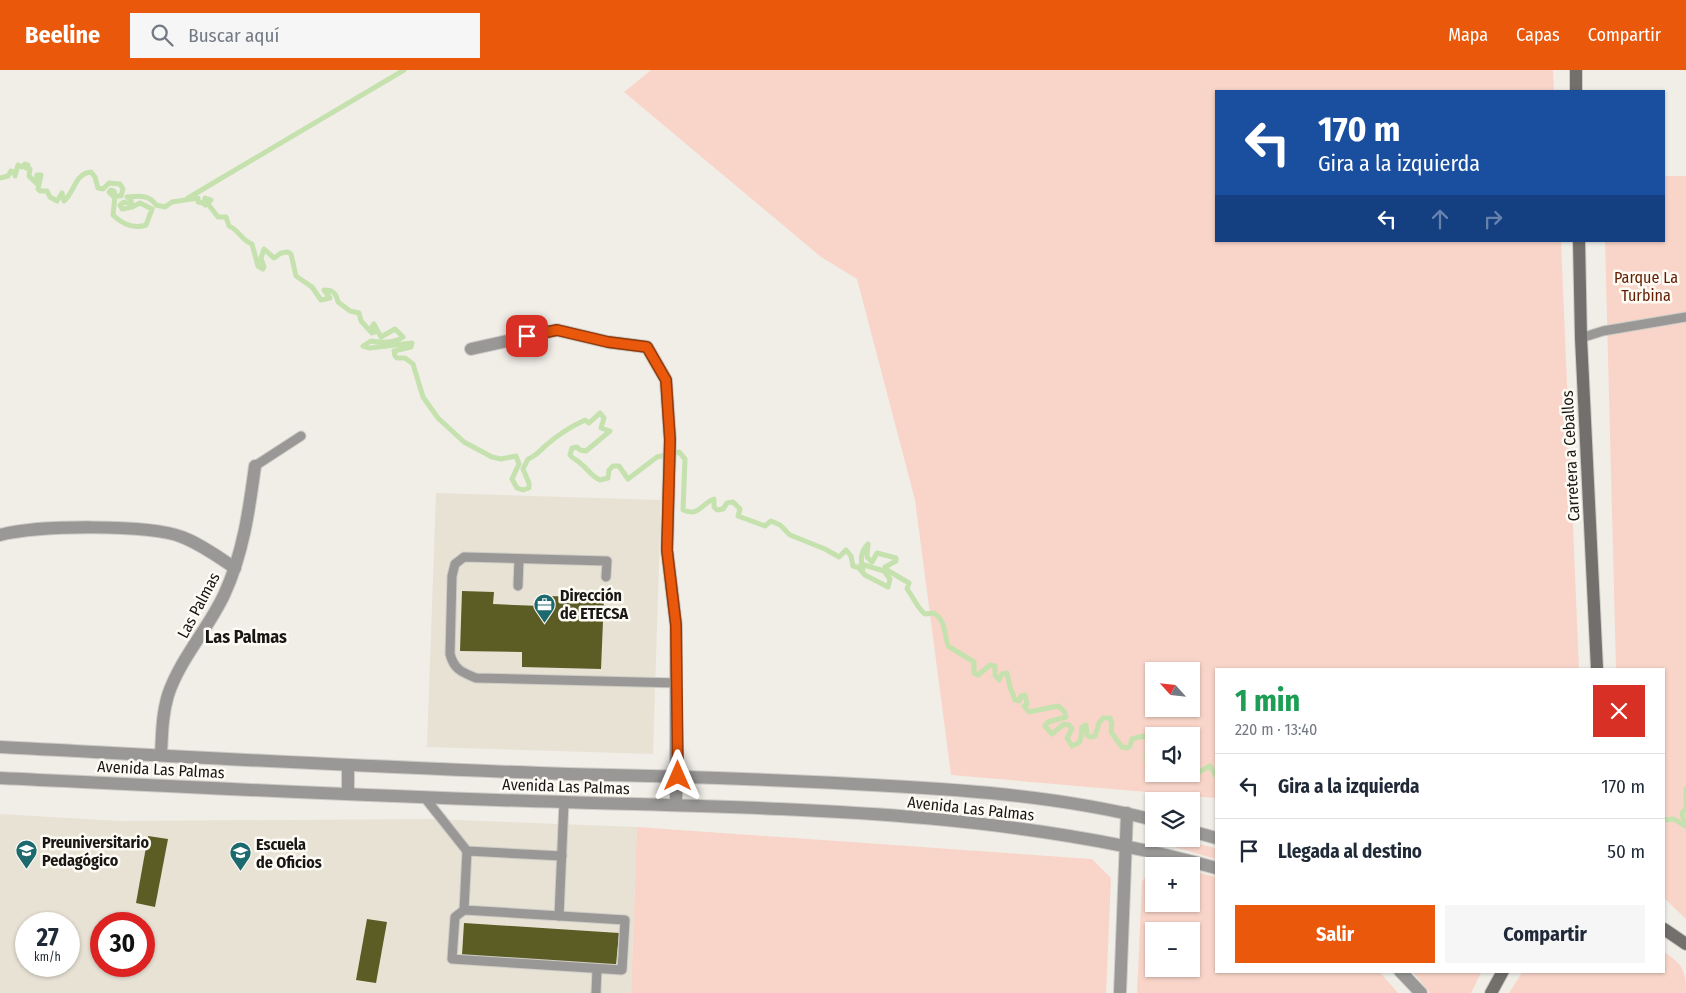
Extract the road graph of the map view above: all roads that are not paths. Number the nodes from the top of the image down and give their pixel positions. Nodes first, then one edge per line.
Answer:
1 (1576, 70) edge
2 (1576, 90) edge
3 (1579, 242) edge
4 (1686, 317) edge
5 (1581, 338) junction
6 (471, 350) dead end
7 (300, 436) dead end
8 (255, 466) joint
9 (0, 535) edge
10 (519, 559) junction
11 (235, 568) junction
12 (606, 577) dead end
13 (518, 586) dead end
14 (1596, 668) edge
15 (677, 683) junction
16 (0, 748) edge
17 (161, 756) junction
18 (348, 765) junction
19 (678, 776) junction
20 (0, 778) edge
21 (348, 794) junction
22 (425, 798) junction
23 (564, 802) junction
24 (676, 805) junction
25 (1127, 813) junction
26 (1145, 818) edge
27 (1200, 834) edge
28 (1215, 838) edge
29 (1126, 845) junction
30 (467, 851) junction
31 (562, 856) junction
32 (1215, 868) edge
33 (464, 910) junction
34 (559, 916) junction
35 (1665, 930) edge
36 (1686, 944) edge
37 (597, 968) junction
38 (1402, 973) edge
39 (1502, 973) edge
40 (596, 993) edge
41 (1120, 993) edge
42 (1421, 993) edge
43 (1491, 993) edge

1 - 2 main road
3 - 5 main road, Carretera a Ceballos
4 - 5 lane
5 - 14 main road, Carretera a Ceballos
6 - 15 street
7 - 8 lane
8 - 11 street, Las Palmas
9 - 11 street
10 - 12 lane
10 - 13 lane
10 - 15 lane
11 - 17 street, Las Palmas
15 - 19 street
16 - 17 street, Avenida Las Palmas
17 - 18 street, Avenida Las Palmas
18 - 19 street, Avenida Las Palmas
18 - 21 street
19 - 24 street
19 - 25 street, Avenida Las Palmas
20 - 21 street, Avenida Las Palmas
21 - 22 street, Avenida Las Palmas
22 - 23 street, Avenida Las Palmas
22 - 30 lane
23 - 24 street, Avenida Las Palmas
23 - 31 lane
24 - 29 street, Avenida Las Palmas
25 - 26 street, Avenida Las Palmas
25 - 29 street
27 - 28 street
29 - 32 street, Avenida Las Palmas
29 - 41 street
30 - 31 lane
30 - 33 lane
31 - 34 lane
33 - 34 lane
33 - 37 lane
34 - 37 lane
35 - 36 main road
37 - 40 lane
38 - 42 street
39 - 43 main road

